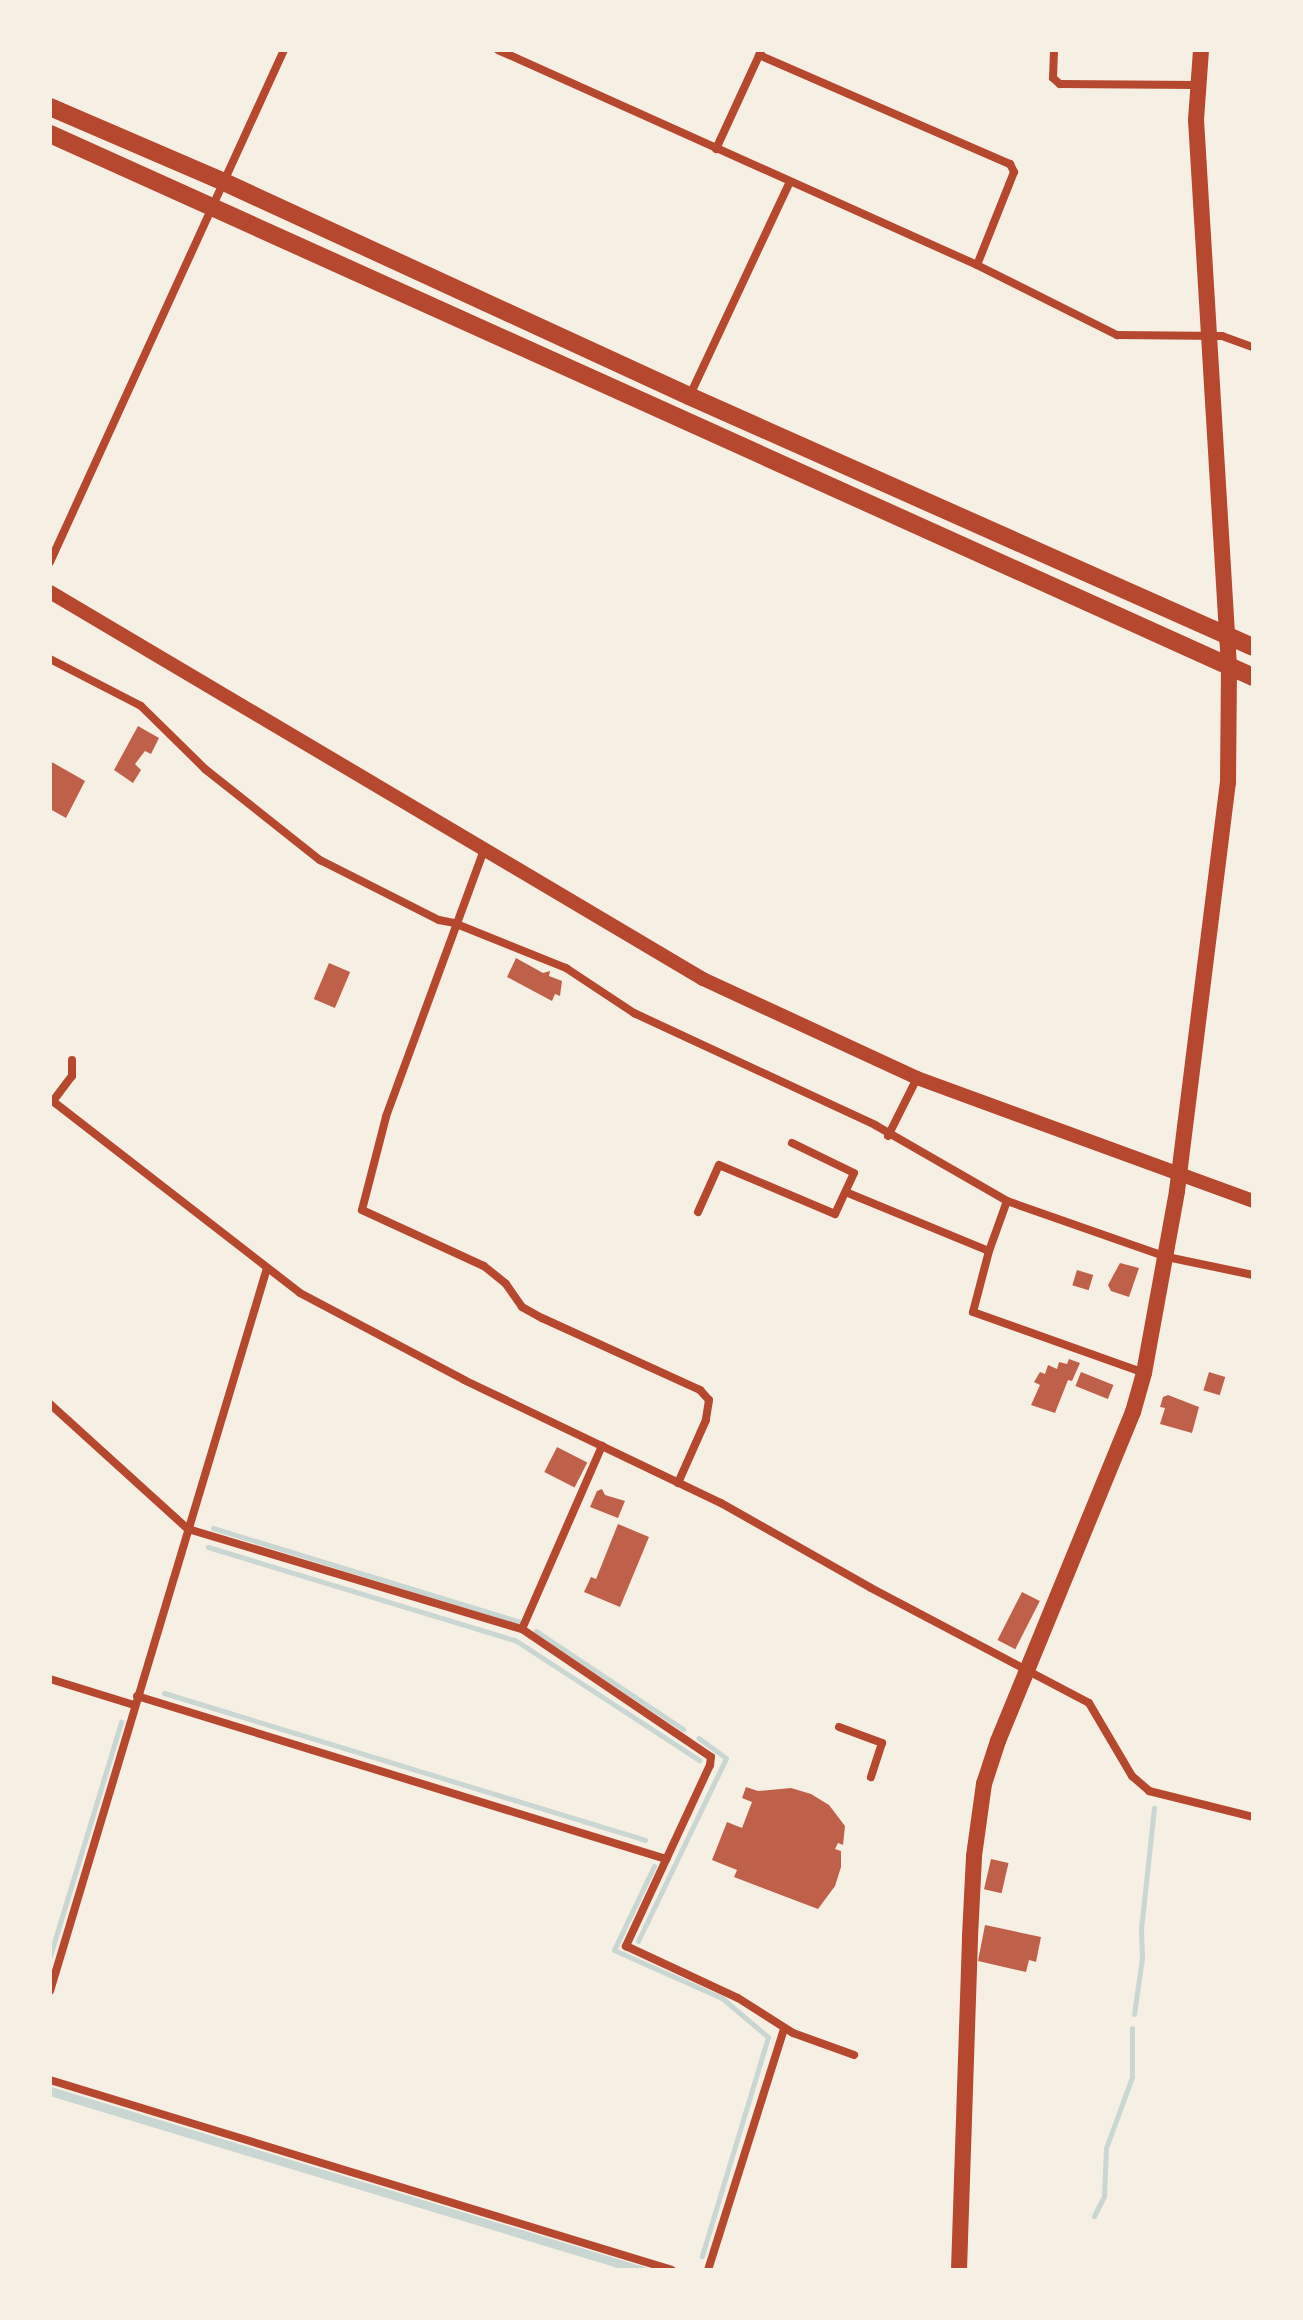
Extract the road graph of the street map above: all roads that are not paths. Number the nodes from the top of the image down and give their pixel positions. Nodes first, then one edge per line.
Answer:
1 (284, 50) edge
2 (498, 50) edge
3 (1054, 50) edge
4 (1201, 50) edge
5 (760, 52) edge
6 (1197, 85) junction
7 (50, 107) edge
8 (50, 134) edge
9 (716, 149) junction
10 (224, 182) junction
11 (790, 182) junction
12 (213, 206) junction
13 (977, 265) junction
14 (1210, 336) junction
15 (1253, 347) edge
16 (689, 396) junction
17 (50, 562) edge
18 (50, 592) edge
19 (1227, 635) junction
20 (1253, 647) edge
21 (50, 659) edge
22 (1229, 667) junction
23 (1253, 677) edge
24 (484, 850) junction
25 (454, 923) junction
26 (72, 1060) dead end
27 (917, 1078) junction
28 (52, 1100) edge
29 (888, 1136) junction
30 (792, 1143) dead end
31 (1178, 1175) junction
32 (848, 1193) junction
33 (1007, 1201) junction
34 (1253, 1201) edge
35 (698, 1212) dead end
36 (989, 1251) junction
37 (1167, 1257) junction
38 (267, 1268) junction
39 (1253, 1275) edge
40 (1144, 1373) junction
41 (50, 1404) edge
42 (602, 1446) junction
43 (678, 1483) junction
44 (188, 1529) junction
45 (522, 1629) junction
46 (1026, 1672) junction
47 (50, 1679) edge
48 (136, 1701) junction
49 (839, 1727) dead end
50 (871, 1777) dead end
51 (1253, 1817) edge
52 (666, 1859) junction
53 (50, 1991) edge
54 (784, 2029) junction
55 (854, 2055) dead end
56 (50, 2080) edge
57 (672, 2270) edge
58 (708, 2270) edge
59 (959, 2270) edge

1 - 10 street
2 - 9 street
3 - 6 street
4 - 6 main road
5 - 9 street
5 - 13 street
6 - 14 main road
7 - 10 highway
8 - 12 highway
9 - 11 street
10 - 12 street
10 - 16 highway
11 - 13 street
11 - 16 street
12 - 17 street
12 - 22 highway
13 - 14 street
14 - 15 street
14 - 19 main road
16 - 19 highway
18 - 24 street
19 - 20 highway
19 - 22 main road
21 - 25 street
22 - 23 highway
22 - 31 main road
24 - 25 street
24 - 27 street
25 - 29 street
25 - 43 street
26 - 28 street
27 - 29 street
27 - 31 street
28 - 38 street
29 - 33 street
30 - 32 street
31 - 34 street
31 - 37 main road
32 - 35 street
32 - 36 street
33 - 36 street
33 - 37 street
36 - 40 street
37 - 39 street
37 - 40 main road
38 - 42 street
38 - 44 street
40 - 46 main road
41 - 44 street
42 - 43 street
42 - 45 street
43 - 46 street
44 - 45 street
44 - 48 street
45 - 52 street
46 - 51 street
46 - 59 main road
47 - 48 street
48 - 52 street
48 - 53 street
49 - 50 street
52 - 54 street
54 - 55 street
54 - 58 street
56 - 57 street

